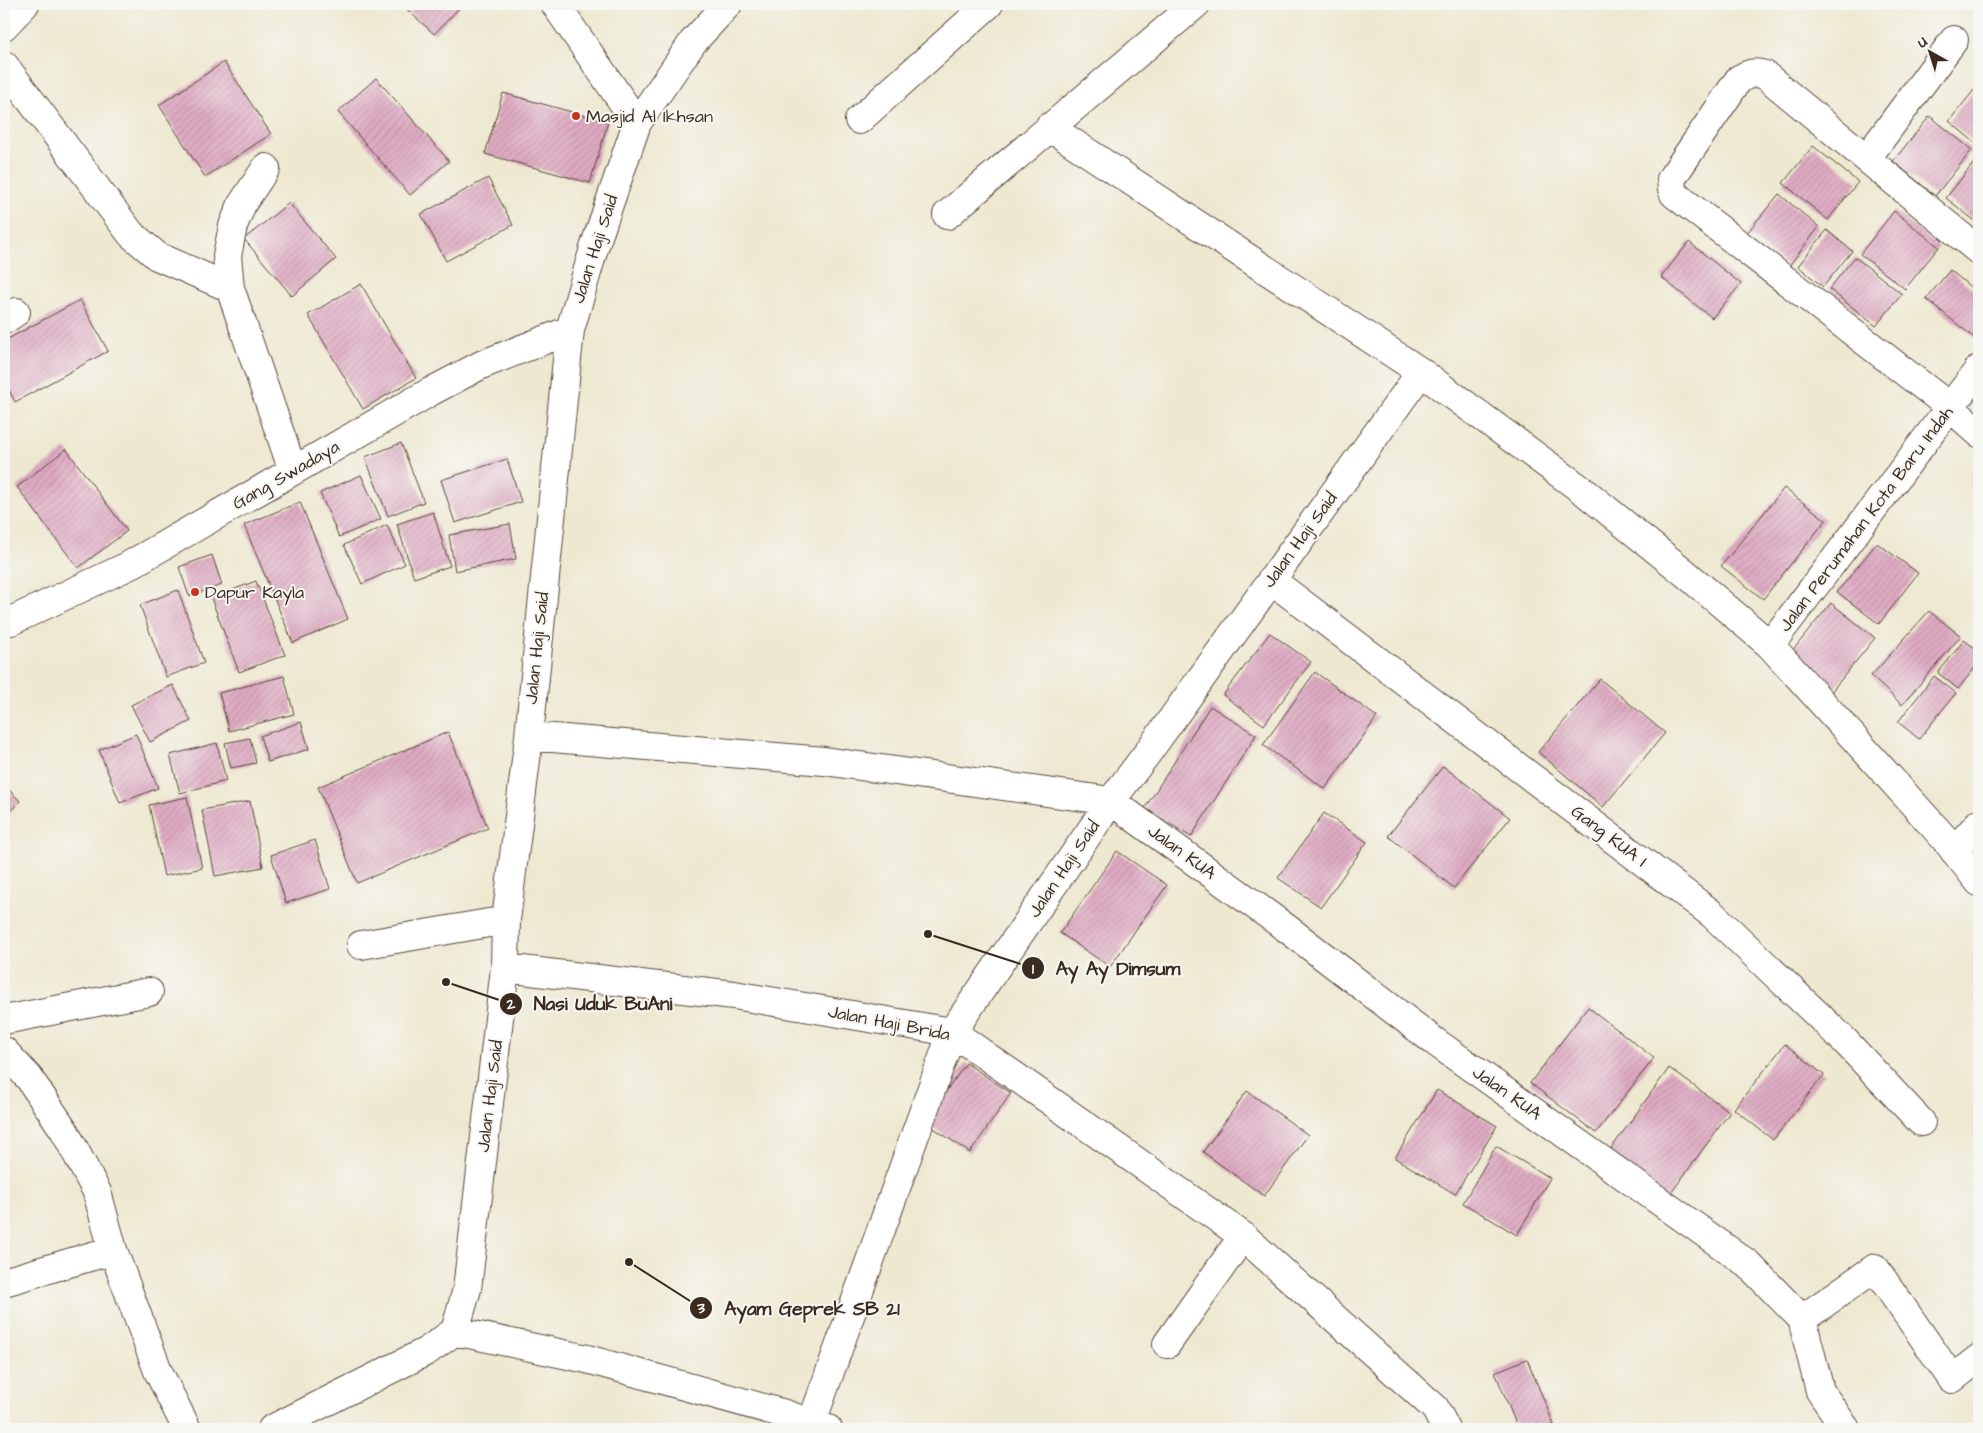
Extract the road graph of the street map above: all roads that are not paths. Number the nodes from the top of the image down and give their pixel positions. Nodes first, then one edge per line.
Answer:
1 (25, 4) edge
2 (555, 4) edge
3 (728, 4) edge
4 (989, 4) edge
5 (1196, 4) edge
6 (4, 26) edge
7 (1954, 40) dead end
8 (4, 65) edge
9 (859, 120) dead end
10 (637, 123) junction
11 (1049, 127) junction
12 (1867, 158) junction
13 (266, 168) dead end
14 (947, 215) dead end
15 (1979, 251) edge
16 (230, 288) junction
17 (570, 330) junction
18 (1979, 369) edge
19 (1420, 372) junction
20 (1950, 407) junction
21 (1979, 433) edge
22 (294, 471) junction
23 (1271, 580) junction
24 (4, 622) edge
25 (1770, 645) junction
26 (528, 736) junction
27 (1111, 801) junction
28 (1979, 823) edge
29 (1954, 851) junction
30 (1979, 882) edge
31 (506, 920) junction
32 (361, 945) dead end
33 (505, 968) junction
34 (149, 992) dead end
35 (4, 1020) edge
36 (952, 1032) junction
37 (4, 1051) edge
38 (1921, 1122) dead end
39 (1244, 1236) junction
40 (113, 1250) junction
41 (4, 1282) edge
42 (1802, 1319) junction
43 (455, 1331) junction
44 (1167, 1344) dead end
45 (1979, 1358) edge
46 (780, 1421) edge
47 (820, 1426) edge
48 (188, 1429) edge
49 (272, 1429) edge
50 (1446, 1429) edge
51 (1846, 1429) edge

1 - 6 street
2 - 10 street
3 - 10 street, Jalan Haji Said
4 - 9 street
5 - 11 street
7 - 12 street
8 - 16 street
10 - 17 street, Jalan Haji Said
11 - 14 street
11 - 19 street
12 - 15 street
12 - 20 street
13 - 16 street
16 - 22 street
17 - 22 street, Gang Swadaya
17 - 26 street, Jalan Haji Said
18 - 20 street, Jalan Perumahan Kota Baru Indah
19 - 23 street, Jalan Haji Said
19 - 25 street
20 - 21 street
20 - 25 street, Jalan Perumahan Kota Baru Indah
22 - 24 street, Gang Swadaya
23 - 27 street, Jalan Haji Said
23 - 38 street, Gang KUA I
25 - 29 street
26 - 27 street
26 - 31 street, Jalan Haji Said
27 - 36 street, Jalan Haji Said
27 - 42 street, Jalan KUA
28 - 29 street
29 - 30 street
31 - 32 street
31 - 33 street, Jalan Haji Said
33 - 36 street, Jalan Haji Brida
33 - 43 street, Jalan Haji Said
34 - 35 street
36 - 39 street, Jalan Haji Brida
36 - 47 street, Jalan Haji Said
37 - 40 street
39 - 44 street
39 - 50 street, Jalan Haji Brida
40 - 41 street
40 - 48 street
42 - 45 street
42 - 51 street
43 - 46 street, Jalan Haji Said
43 - 49 street
46 - 47 street, Jalan Haji Said

